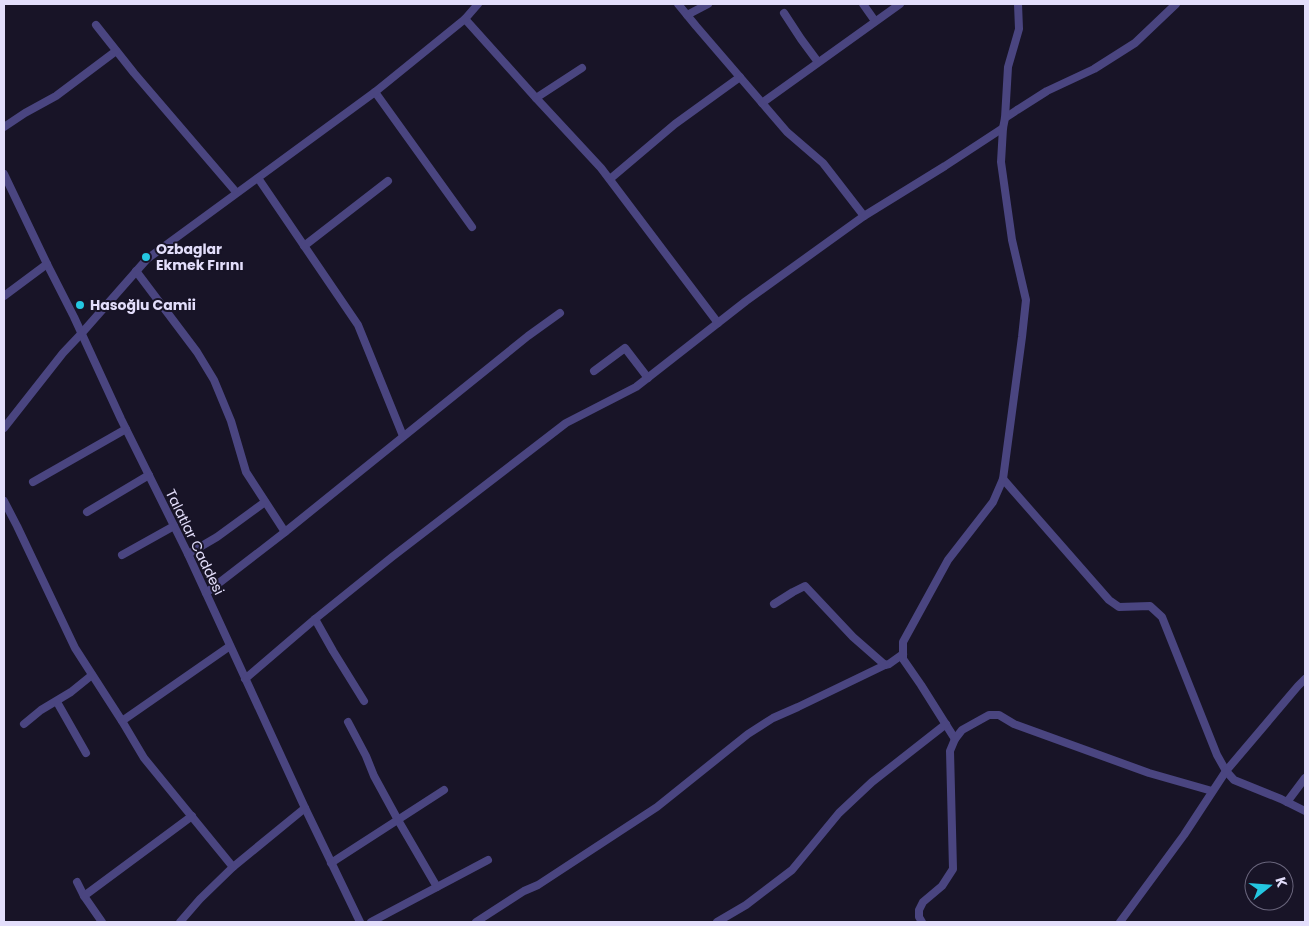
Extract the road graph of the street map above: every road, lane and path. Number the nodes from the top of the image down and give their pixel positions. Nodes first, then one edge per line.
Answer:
1 (478, 4) edge
2 (678, 4) edge
3 (708, 4) edge
4 (863, 4) edge
5 (900, 4) edge
6 (1018, 4) edge
7 (1176, 4) edge
8 (784, 13) dead end
9 (687, 15) junction
10 (465, 19) junction
11 (875, 21) junction
12 (96, 25) dead end
13 (116, 50) junction
14 (818, 62) junction
15 (582, 68) dead end
16 (740, 77) junction
17 (375, 92) junction
18 (536, 98) junction
19 (762, 103) junction
20 (1005, 118) junction
21 (4, 128) edge
22 (1003, 128) junction
23 (4, 174) edge
24 (258, 178) junction
25 (610, 179) junction
26 (388, 181) dead end
27 (6, 183) edge
28 (236, 192) junction
29 (864, 216) junction
30 (472, 226) dead end
31 (304, 246) junction
32 (47, 264) junction
33 (136, 271) junction
34 (4, 296) edge
35 (560, 314) dead end
36 (718, 323) junction
37 (81, 334) junction
38 (594, 371) dead end
39 (648, 378) junction
40 (4, 428) edge
41 (126, 429) junction
42 (403, 436) junction
43 (149, 475) junction
44 (1003, 479) junction
45 (33, 482) dead end
46 (4, 501) edge
47 (265, 502) junction
48 (87, 512) dead end
49 (174, 526) junction
50 (284, 532) junction
51 (188, 554) junction
52 (122, 555) dead end
53 (206, 592) junction
54 (774, 604) dead end
55 (315, 619) junction
56 (230, 646) junction
57 (903, 654) junction
58 (885, 665) junction
59 (92, 675) junction
60 (245, 679) junction
61 (1305, 679) edge
62 (364, 701) dead end
63 (57, 702) junction
64 (122, 721) junction
65 (348, 722) dead end
66 (24, 724) dead end
67 (946, 724) junction
68 (955, 739) junction
69 (86, 754) dead end
70 (1226, 771) junction
71 (1305, 778) edge
72 (444, 790) dead end
73 (1212, 791) junction
74 (1287, 802) junction
75 (305, 808) junction
76 (1305, 811) edge
77 (192, 816) junction
78 (398, 820) junction
79 (488, 860) dead end
80 (331, 863) junction
81 (233, 867) junction
82 (78, 882) dead end
83 (437, 887) junction
84 (84, 896) junction
85 (102, 922) edge
86 (180, 922) edge
87 (360, 922) edge
88 (371, 922) edge
89 (476, 922) edge
90 (717, 922) edge
91 (922, 922) edge
92 (1120, 922) edge

1 - 10 street
2 - 9 street
3 - 9 street
4 - 11 street
5 - 11 street
6 - 20 street
7 - 20 street
8 - 14 street
9 - 16 street
10 - 17 street
10 - 18 street
11 - 14 street
12 - 13 street
13 - 21 street
13 - 28 street
14 - 19 street
15 - 18 street
16 - 19 street
16 - 25 street
17 - 24 street
17 - 30 street
18 - 25 street
19 - 29 street
20 - 22 street
22 - 29 street
22 - 44 street
23 - 27 street, Talatlar Caddesi
24 - 28 street
24 - 31 street
25 - 36 street
26 - 31 street
27 - 32 street, Talatlar Caddesi
28 - 33 street
29 - 36 street
31 - 42 street
32 - 34 street
32 - 37 street, Talatlar Caddesi
33 - 37 street
33 - 47 street
35 - 42 street
36 - 39 street
37 - 40 street
37 - 41 street, Talatlar Caddesi
38 - 39 street
39 - 55 street
41 - 43 street, Talatlar Caddesi
41 - 45 street
42 - 50 street
43 - 48 street
43 - 49 street, Talatlar Caddesi
44 - 57 street
44 - 70 street
46 - 59 street
47 - 50 street
47 - 51 street
49 - 51 street, Talatlar Caddesi
49 - 52 street
50 - 53 street
51 - 53 street, Talatlar Caddesi
53 - 56 street, Talatlar Caddesi
54 - 58 street
55 - 60 street
55 - 62 street
56 - 60 street, Talatlar Caddesi
56 - 64 street
57 - 58 street
57 - 67 street
58 - 89 street
59 - 63 street
59 - 64 street
60 - 75 street, Talatlar Caddesi
61 - 70 street
63 - 66 street
63 - 69 street
64 - 77 street
65 - 78 street
67 - 68 street
67 - 90 street
68 - 73 street
68 - 91 street
70 - 73 street
70 - 74 street
71 - 74 street
72 - 78 street
73 - 92 street
74 - 76 street
75 - 80 street, Talatlar Caddesi
75 - 81 street
77 - 81 street
77 - 84 street
78 - 80 street
78 - 83 street
79 - 83 street
80 - 87 street, Talatlar Caddesi
81 - 86 street
82 - 84 street
83 - 88 street
84 - 85 street

